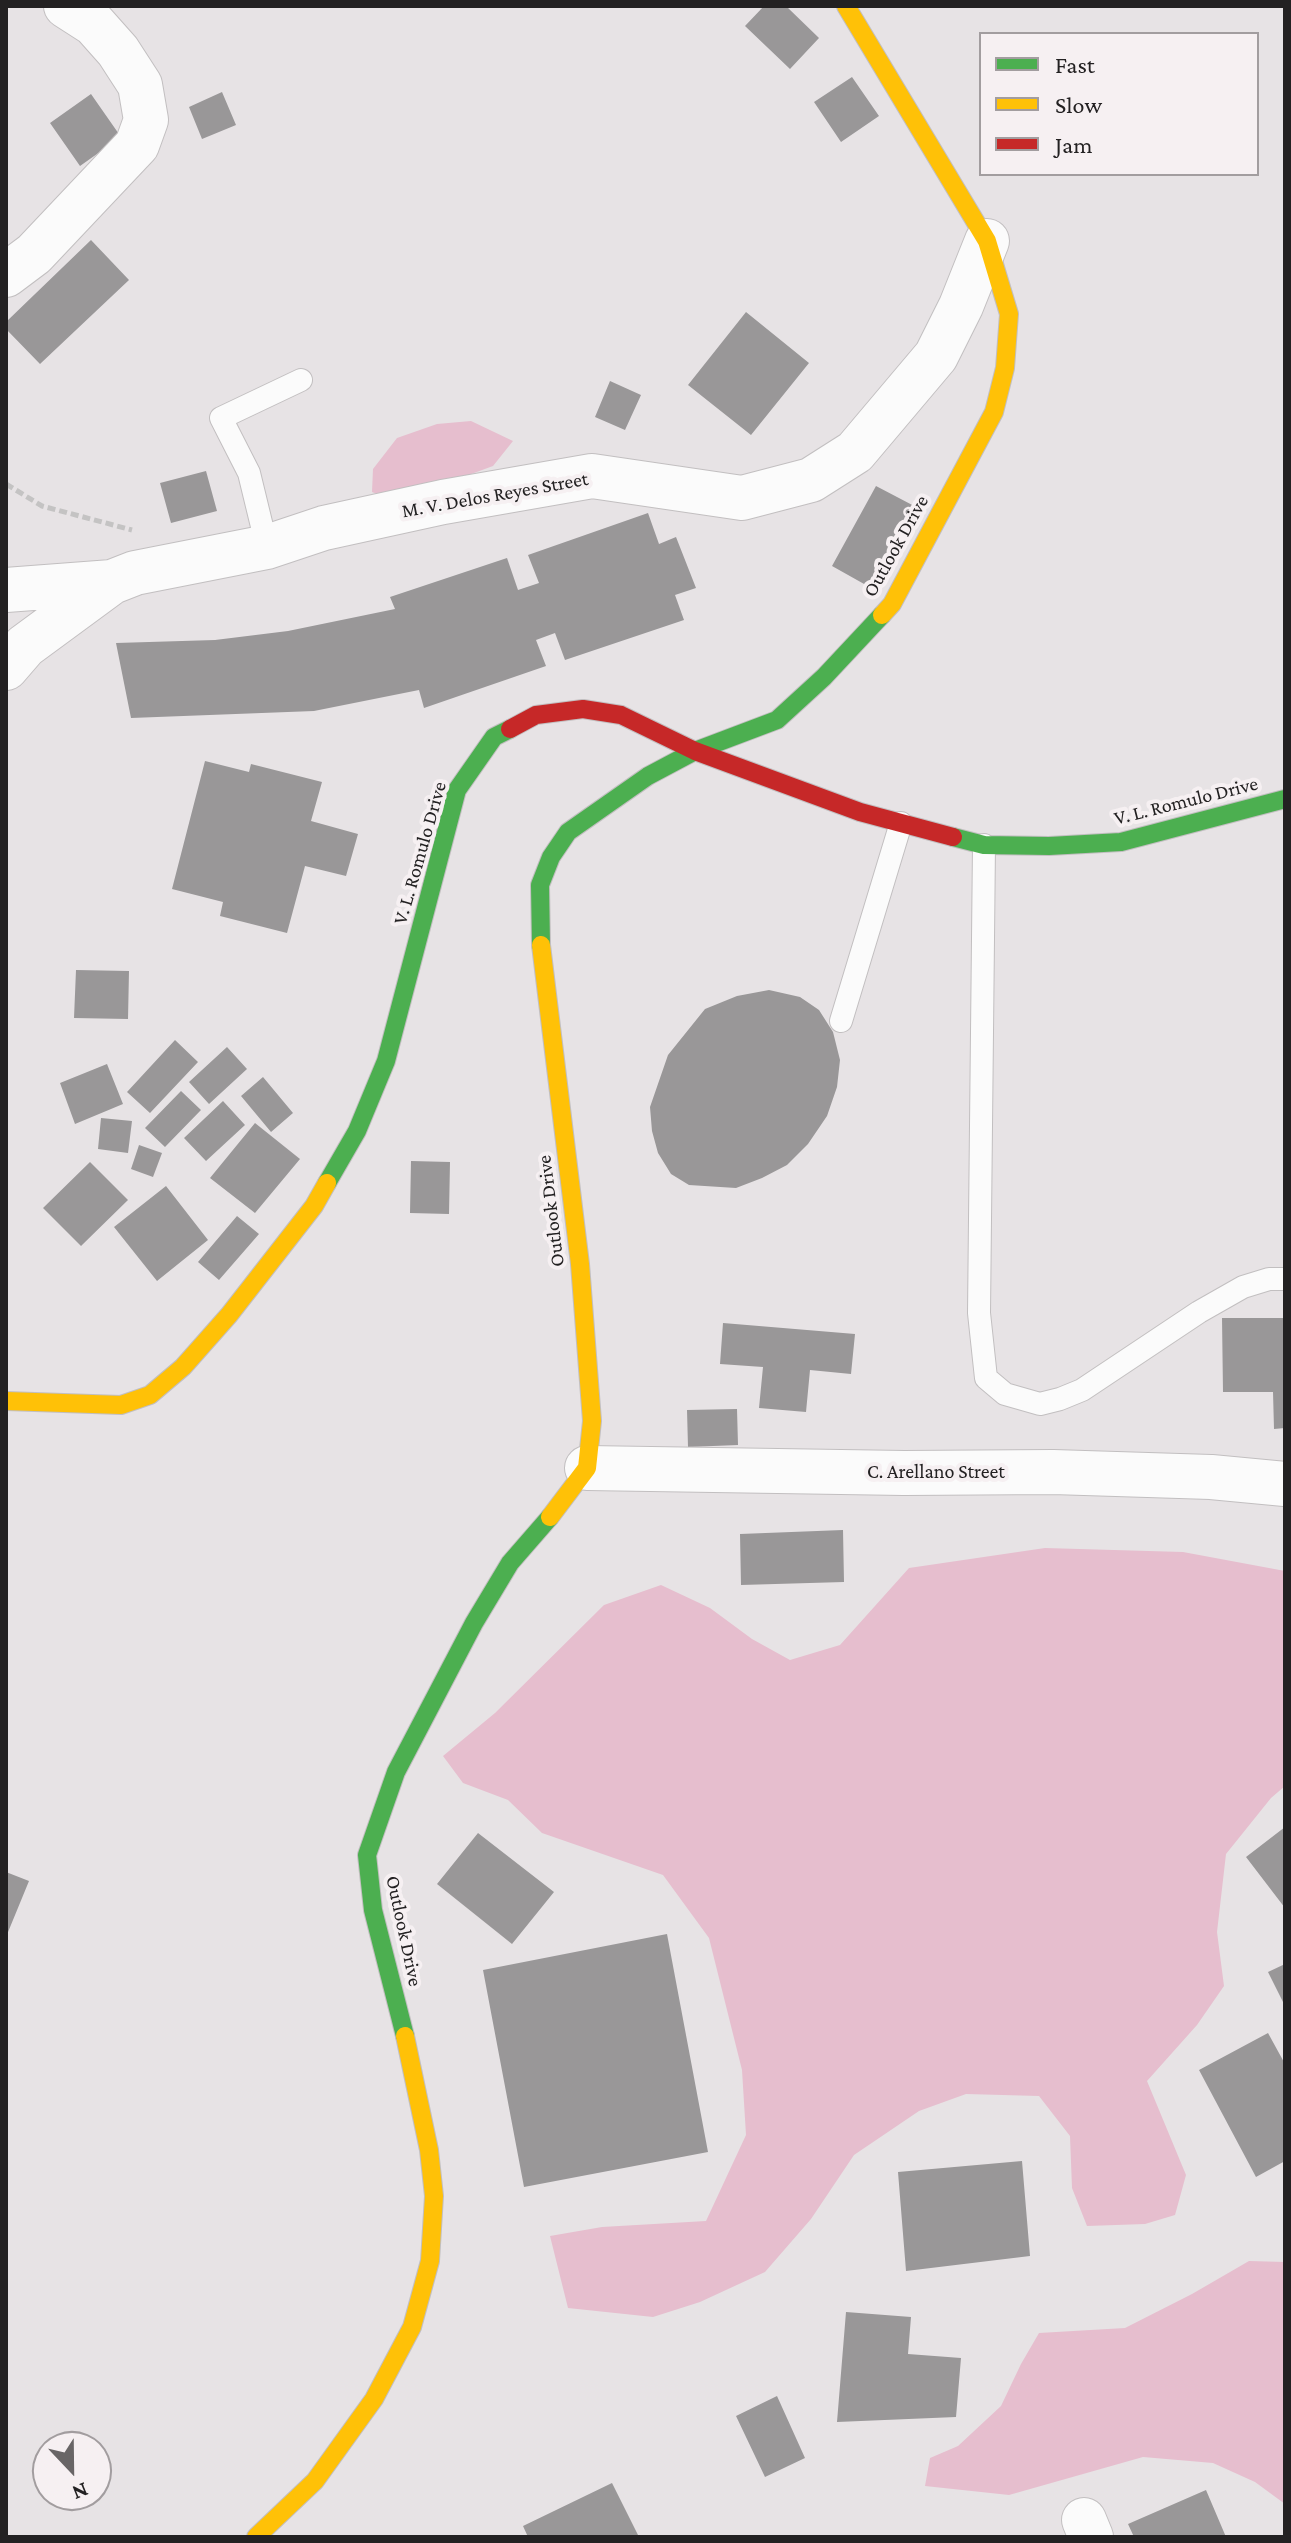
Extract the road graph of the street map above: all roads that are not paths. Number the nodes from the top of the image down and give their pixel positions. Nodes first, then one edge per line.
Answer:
1 (66, 6) edge
2 (846, 6) edge
3 (987, 241) junction
4 (6, 275) edge
5 (301, 380) dead end
6 (267, 547) junction
7 (112, 582) junction
8 (6, 590) edge
9 (6, 668) edge
10 (695, 751) junction
11 (1285, 799) edge
12 (901, 823) junction
13 (984, 845) junction
14 (841, 1021) dead end
15 (1285, 1279) edge
16 (6, 1401) edge
17 (587, 1468) junction
18 (1285, 1484) edge
19 (256, 2537) edge

1 - 4 street
2 - 3 street, Outlook Drive
3 - 6 street, M. V. Delos Reyes Street
3 - 10 street, Outlook Drive
5 - 6 lane
6 - 7 street, M. V. Delos Reyes Street
7 - 8 street
7 - 9 street, M. V. Delos Reyes Street
10 - 12 street, V. L. Romulo Drive
10 - 16 street, V. L. Romulo Drive
10 - 17 street, Outlook Drive
11 - 13 street, V. L. Romulo Drive
12 - 13 street, V. L. Romulo Drive
12 - 14 lane
13 - 15 lane
17 - 18 street, C. Arellano Street
17 - 19 street, Outlook Drive

